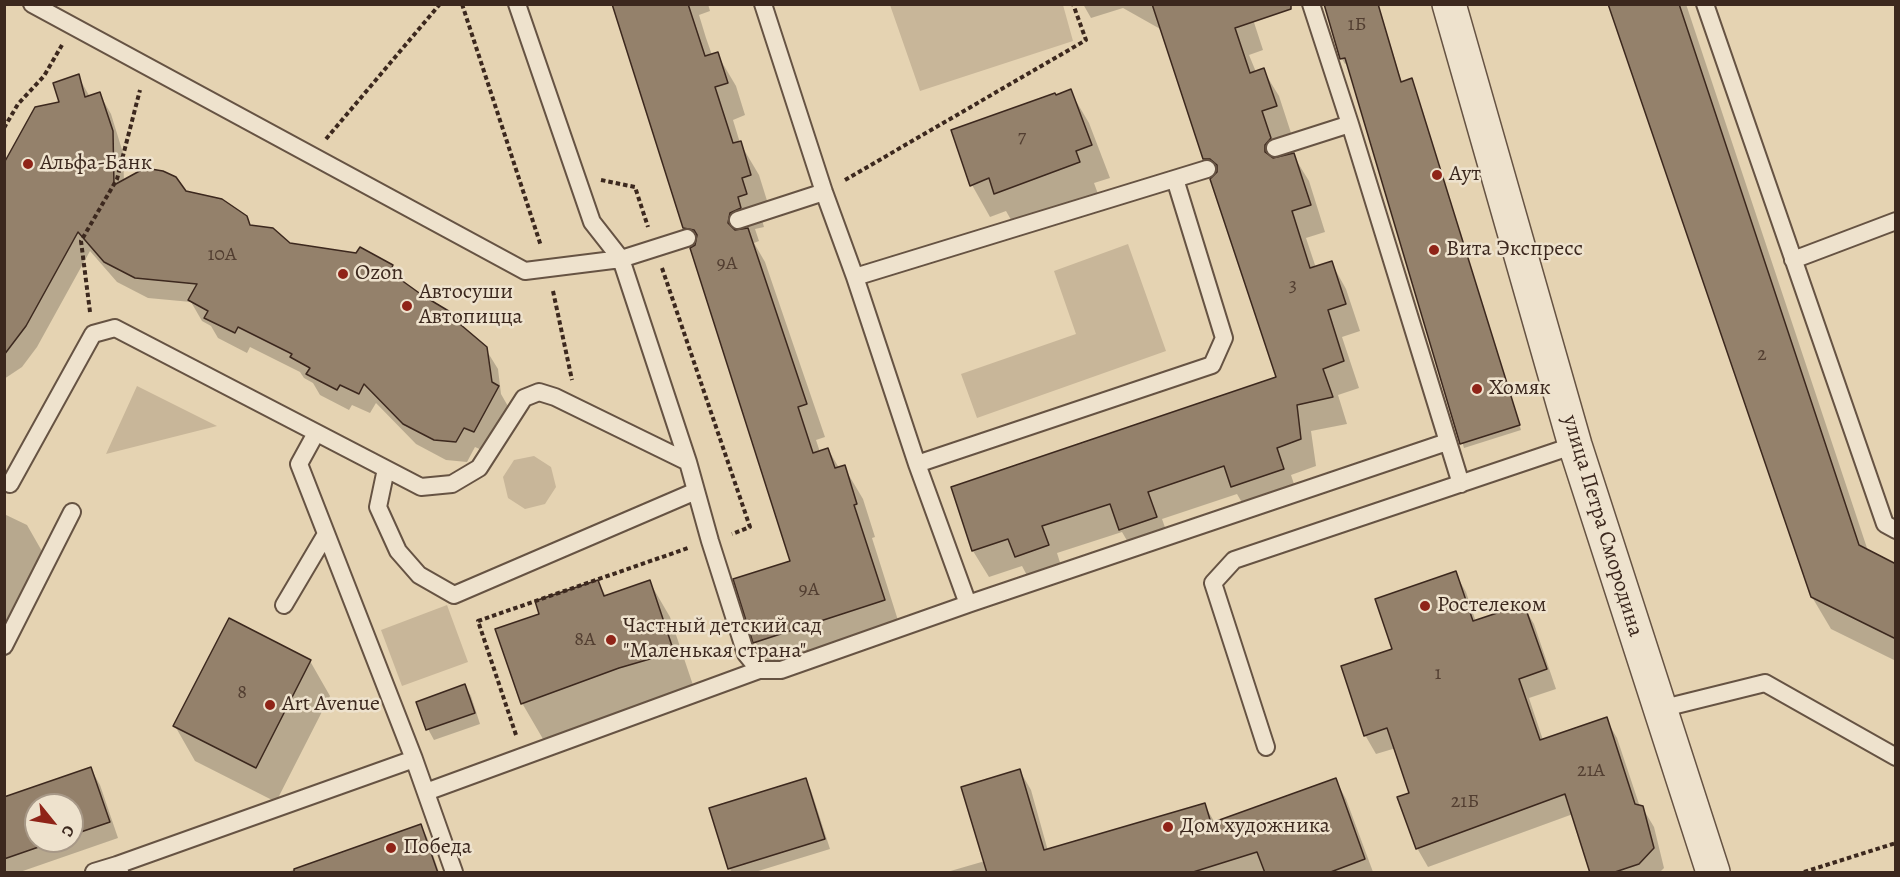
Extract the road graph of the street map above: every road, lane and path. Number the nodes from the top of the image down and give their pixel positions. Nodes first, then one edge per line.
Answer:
1 (32, 4) edge
2 (440, 4) edge
3 (462, 4) edge
4 (517, 4) edge
5 (763, 4) edge
6 (1073, 4) edge
7 (1311, 4) edge
8 (1449, 4) edge
9 (1705, 4) edge
10 (73, 27) junction
11 (146, 66) junction
12 (1350, 124) junction
13 (4, 128) edge
14 (1275, 148) dead end
15 (312, 155) junction
16 (1207, 169) dead end
17 (1175, 179) junction
18 (824, 192) junction
19 (738, 220) dead end
20 (1896, 221) edge
21 (687, 238) dead end
22 (621, 259) junction
23 (1793, 260) junction
24 (548, 268) junction
25 (855, 277) junction
26 (93, 334) junction
27 (578, 409) junction
28 (316, 433) junction
29 (1448, 442) junction
30 (1575, 445) junction
31 (688, 462) junction
32 (917, 464) junction
33 (386, 469) junction
34 (10, 484) dead end
35 (1461, 484) junction
36 (696, 491) junction
37 (72, 512) dead end
38 (1896, 530) edge
39 (326, 534) junction
40 (968, 604) junction
41 (284, 605) dead end
42 (4, 646) edge
43 (759, 670) junction
44 (1660, 709) junction
45 (1266, 747) dead end
46 (1896, 757) edge
47 (414, 759) junction
48 (426, 792) junction
49 (1896, 843) edge
50 (119, 869) edge
51 (94, 873) edge
52 (454, 873) edge
53 (1713, 873) edge
54 (1804, 873) edge

1 - 10 lane
2 - 15 path
3 - 24 path
4 - 22 lane
5 - 18 lane
6 - 18 path
7 - 12 lane
8 - 30 street, улица Петра Смородина
9 - 23 lane
10 - 11 lane
10 - 13 path
11 - 15 lane
11 - 26 path
12 - 14 lane
12 - 29 lane
15 - 24 lane
16 - 17 lane
17 - 25 lane
17 - 32 lane
18 - 19 lane
18 - 25 lane
20 - 23 lane
21 - 22 lane
22 - 24 lane
22 - 31 lane
23 - 38 lane
24 - 27 path
25 - 32 lane
26 - 28 lane
26 - 34 lane
27 - 31 lane
27 - 33 lane
28 - 33 lane
28 - 39 lane
29 - 35 lane
29 - 40 lane
30 - 35 lane
30 - 44 street, улица Петра Смородина
31 - 36 lane
32 - 40 lane
33 - 36 lane
35 - 45 lane
36 - 43 lane
37 - 42 lane
39 - 41 lane
39 - 47 lane
40 - 43 lane
43 - 48 lane
44 - 46 lane
44 - 53 street, улица Петра Смородина
47 - 48 lane
47 - 50 lane
48 - 52 lane
49 - 54 path
50 - 51 lane

